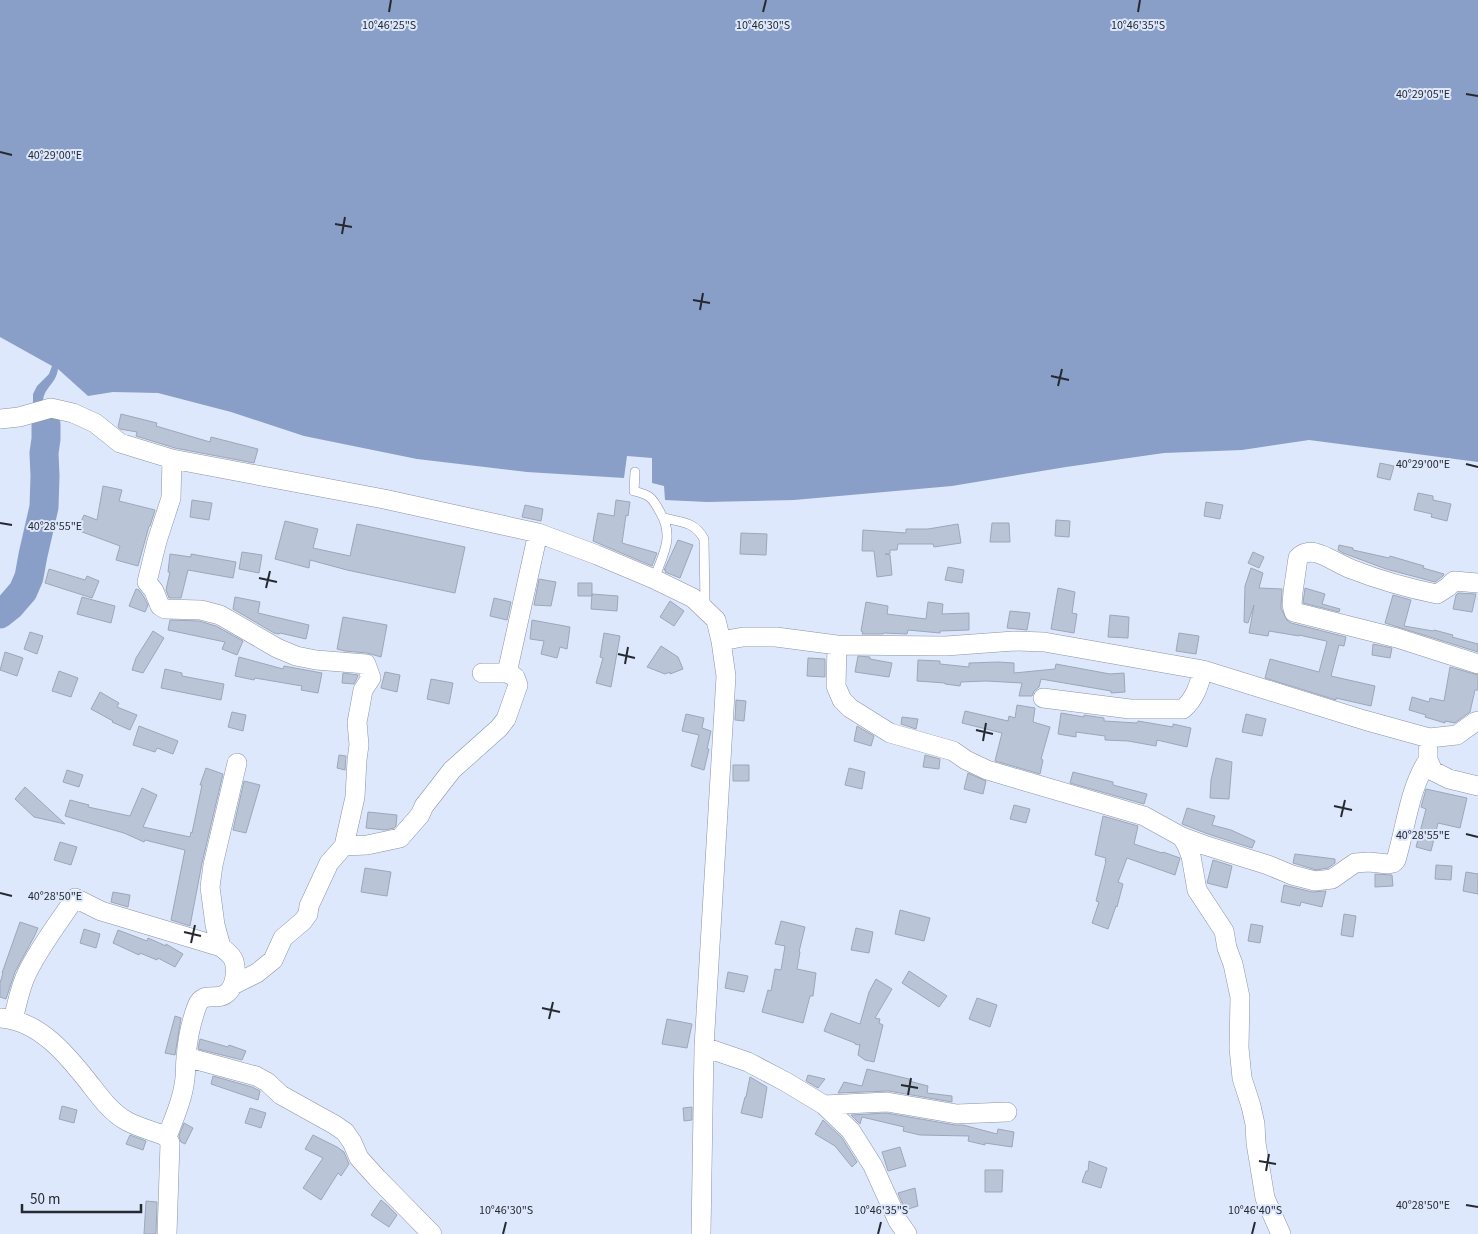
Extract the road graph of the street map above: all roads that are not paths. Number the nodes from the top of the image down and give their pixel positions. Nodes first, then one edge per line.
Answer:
1 (0, 419) edge
2 (172, 459) junction
3 (635, 472) dead end
4 (664, 518) junction
5 (538, 533) junction
6 (654, 579) junction
7 (1478, 583) edge
8 (704, 608) junction
9 (722, 641) junction
10 (837, 645) junction
11 (1478, 664) edge
12 (1203, 670) junction
13 (482, 673) dead end
14 (507, 673) junction
15 (1043, 698) dead end
16 (1478, 721) edge
17 (1428, 738) junction
18 (1428, 760) junction
19 (237, 763) dead end
20 (1478, 786) edge
21 (1182, 837) junction
22 (344, 846) junction
23 (221, 947) junction
24 (233, 985) junction
25 (6, 1019) edge
26 (704, 1047) junction
27 (186, 1057) junction
28 (824, 1105) junction
29 (1007, 1112) dead end
30 (167, 1137) junction
31 (167, 1234) edge
32 (432, 1234) edge
33 (701, 1234) edge
34 (907, 1234) edge
35 (1281, 1234) edge

1 - 2 street
2 - 5 street
2 - 22 street
3 - 4 lane
4 - 6 lane
4 - 8 lane
5 - 6 street
5 - 14 street
6 - 8 street
7 - 11 street
8 - 9 street
9 - 10 street
9 - 26 street
10 - 12 street
10 - 21 street
12 - 15 street
12 - 17 street
13 - 14 street
14 - 22 street
16 - 17 street
17 - 18 street
18 - 20 street
18 - 21 street
19 - 23 street
21 - 35 street
22 - 24 street
23 - 24 street
23 - 25 street
24 - 27 street
25 - 30 street
26 - 28 street
26 - 33 street
27 - 30 street
27 - 32 street
28 - 29 street
28 - 34 street
30 - 31 street

